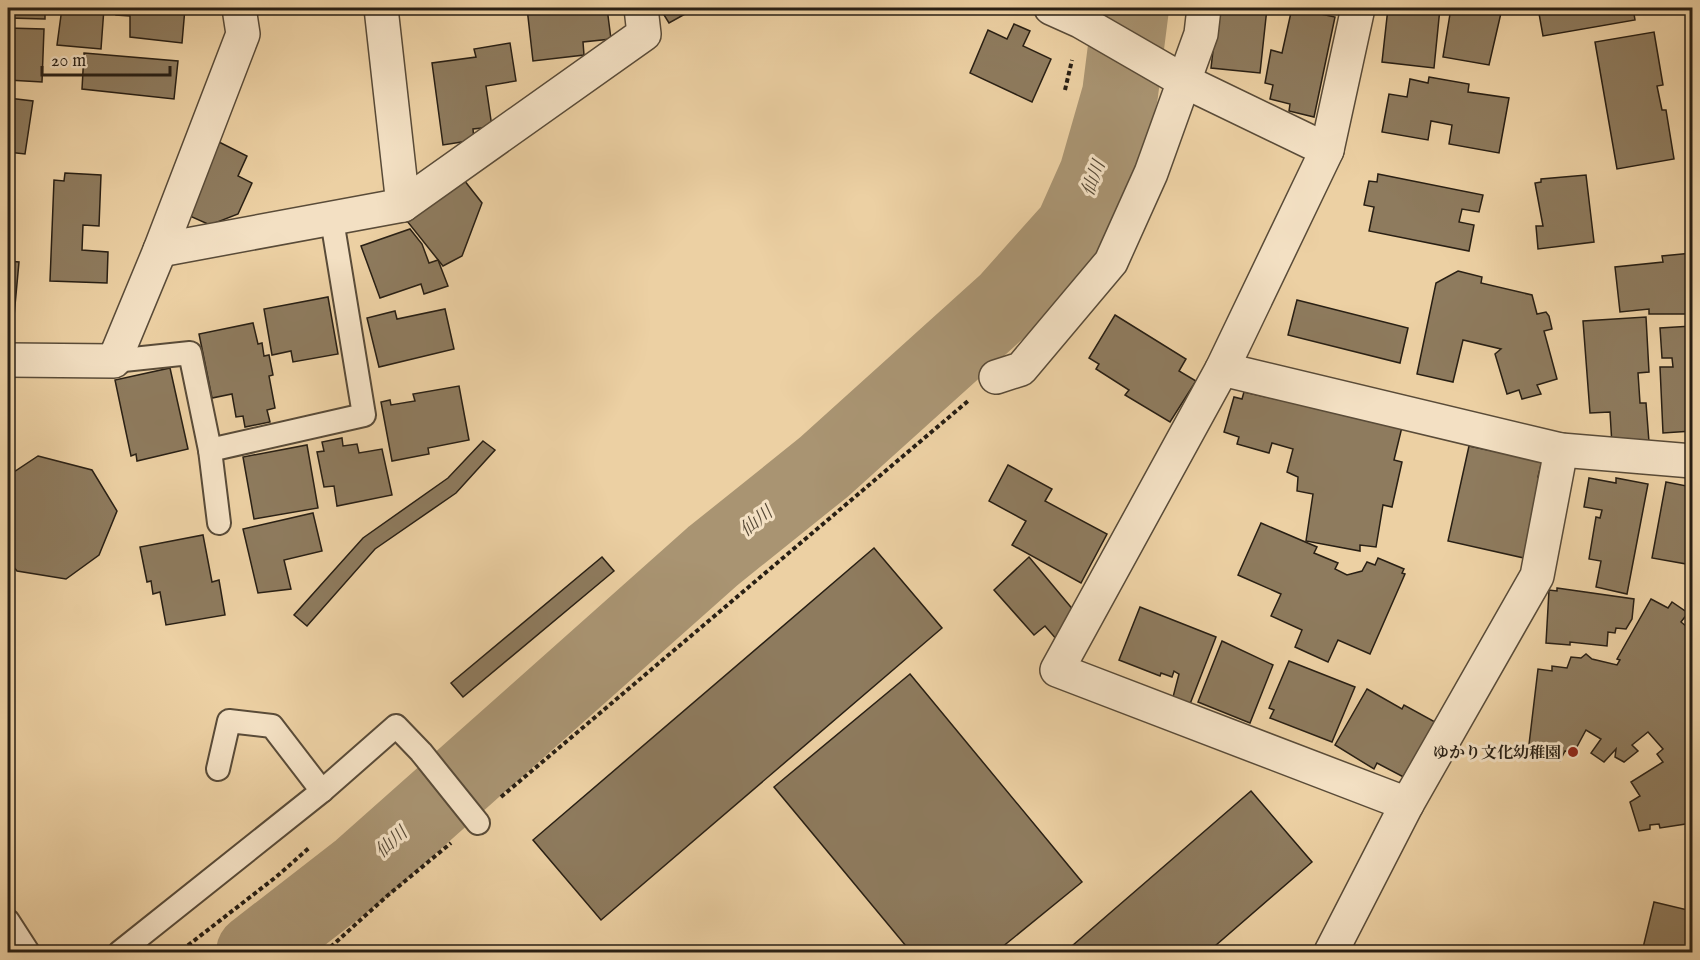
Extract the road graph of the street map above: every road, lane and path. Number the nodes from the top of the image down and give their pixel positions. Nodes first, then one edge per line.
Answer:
1 (239, 8) edge
2 (381, 8) edge
3 (641, 8) edge
4 (1204, 8) edge
5 (1358, 8) edge
6 (1078, 17) edge
7 (1173, 75) junction
8 (1328, 150) junction
9 (403, 205) junction
10 (332, 220) junction
11 (160, 250) junction
12 (8, 360) edge
13 (114, 360) junction
14 (1222, 369) junction
15 (996, 377) joint
16 (210, 450) junction
17 (1561, 450) junction
18 (1692, 461) edge
19 (219, 523) dead end
20 (218, 769) dead end
21 (322, 790) junction
22 (1407, 804) junction
23 (474, 818) junction
24 (8, 921) edge
25 (28, 952) edge
26 (120, 952) edge
27 (325, 952) edge
28 (1331, 952) edge

1 - 11 street
2 - 9 street
3 - 9 street
4 - 7 street
5 - 8 street
6 - 7 street
7 - 8 street
7 - 15 street
8 - 14 street
9 - 10 street
10 - 11 street
10 - 16 lane
11 - 13 street
12 - 13 street
13 - 16 lane
14 - 17 street
14 - 22 street
15 - 23 path
16 - 19 lane
17 - 18 street
17 - 22 street
20 - 21 lane
21 - 23 lane
21 - 26 lane
22 - 28 street
23 - 27 path
24 - 25 lane

